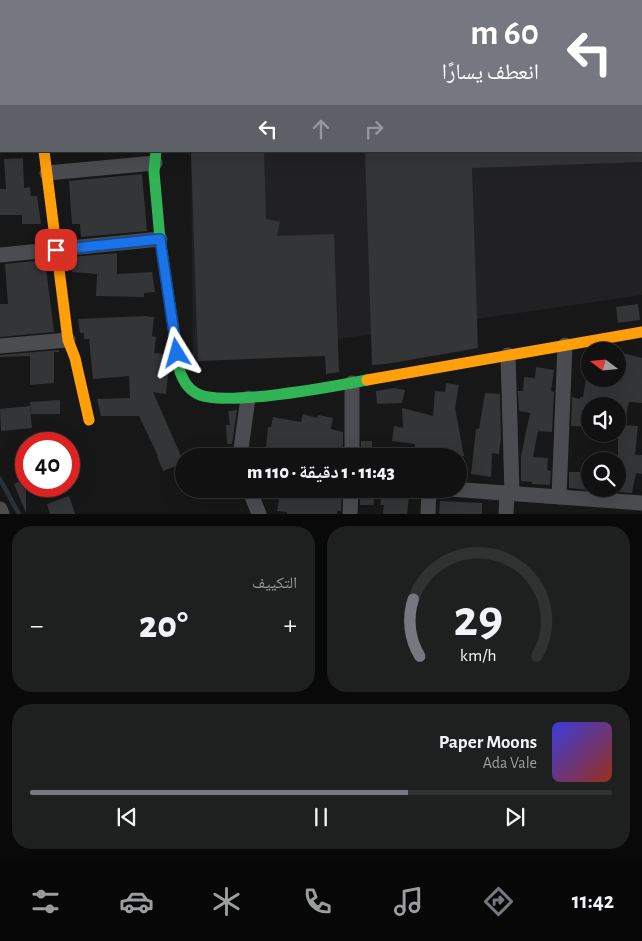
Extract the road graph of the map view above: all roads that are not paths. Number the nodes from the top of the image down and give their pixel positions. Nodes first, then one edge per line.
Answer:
1 (44, 152) edge
2 (156, 157) edge
3 (47, 173) junction
4 (160, 239) junction
5 (56, 250) junction
6 (0, 255) edge
7 (642, 332) edge
8 (68, 340) junction
9 (565, 345) junction
10 (0, 346) edge
11 (508, 355) junction
12 (352, 383) junction
13 (248, 398) junction
14 (89, 420) dead end
15 (241, 448) edge
16 (352, 448) edge
17 (467, 490) edge
18 (510, 493) junction
19 (559, 497) junction
20 (253, 498) edge
21 (351, 498) edge
22 (429, 498) edge
23 (642, 503) edge
24 (0, 509) edge
25 (2, 514) edge
26 (259, 514) edge
27 (350, 514) edge
28 (428, 514) edge
29 (506, 514) edge

1 - 3 street
2 - 3 street
2 - 4 street
3 - 5 street
4 - 5 street
4 - 13 street
5 - 6 street
5 - 8 street
7 - 9 street
8 - 10 street
8 - 14 street
9 - 11 street
9 - 19 street
11 - 12 street
11 - 18 street
12 - 13 street
12 - 16 street
13 - 15 street
17 - 18 street
18 - 19 street
18 - 29 street
19 - 23 street
20 - 26 street
21 - 27 street
22 - 28 street
24 - 25 street

